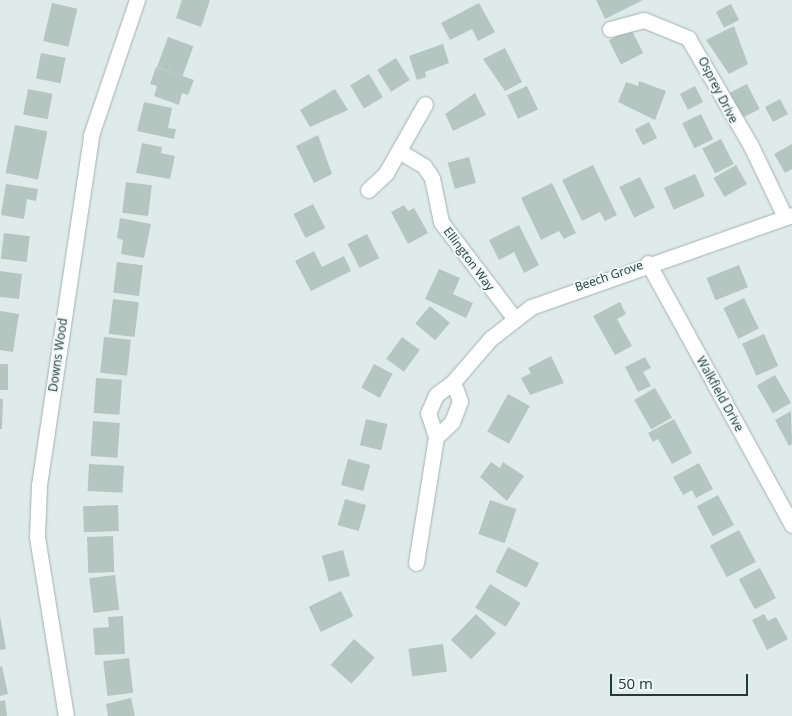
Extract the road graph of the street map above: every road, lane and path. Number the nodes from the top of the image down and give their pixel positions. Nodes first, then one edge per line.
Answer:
1 (138, 0) edge
2 (610, 29) dead end
3 (425, 104) dead end
4 (399, 151) junction
5 (368, 190) dead end
6 (789, 216) edge
7 (648, 263) junction
8 (515, 319) junction
9 (453, 382) junction
10 (436, 437) junction
11 (792, 525) edge
12 (416, 563) dead end
13 (66, 716) edge

1 - 13 street, Downs Wood
2 - 6 street, Osprey Drive
3 - 4 street
4 - 5 street
4 - 8 street, Ellington Way
6 - 7 street, Beech Grove
7 - 8 street, Beech Grove
7 - 11 street, Walkfield Drive
8 - 9 street, Beech Grove
9 - 10 street
9 - 10 street, Beech Grove
10 - 12 street, Beech Grove

